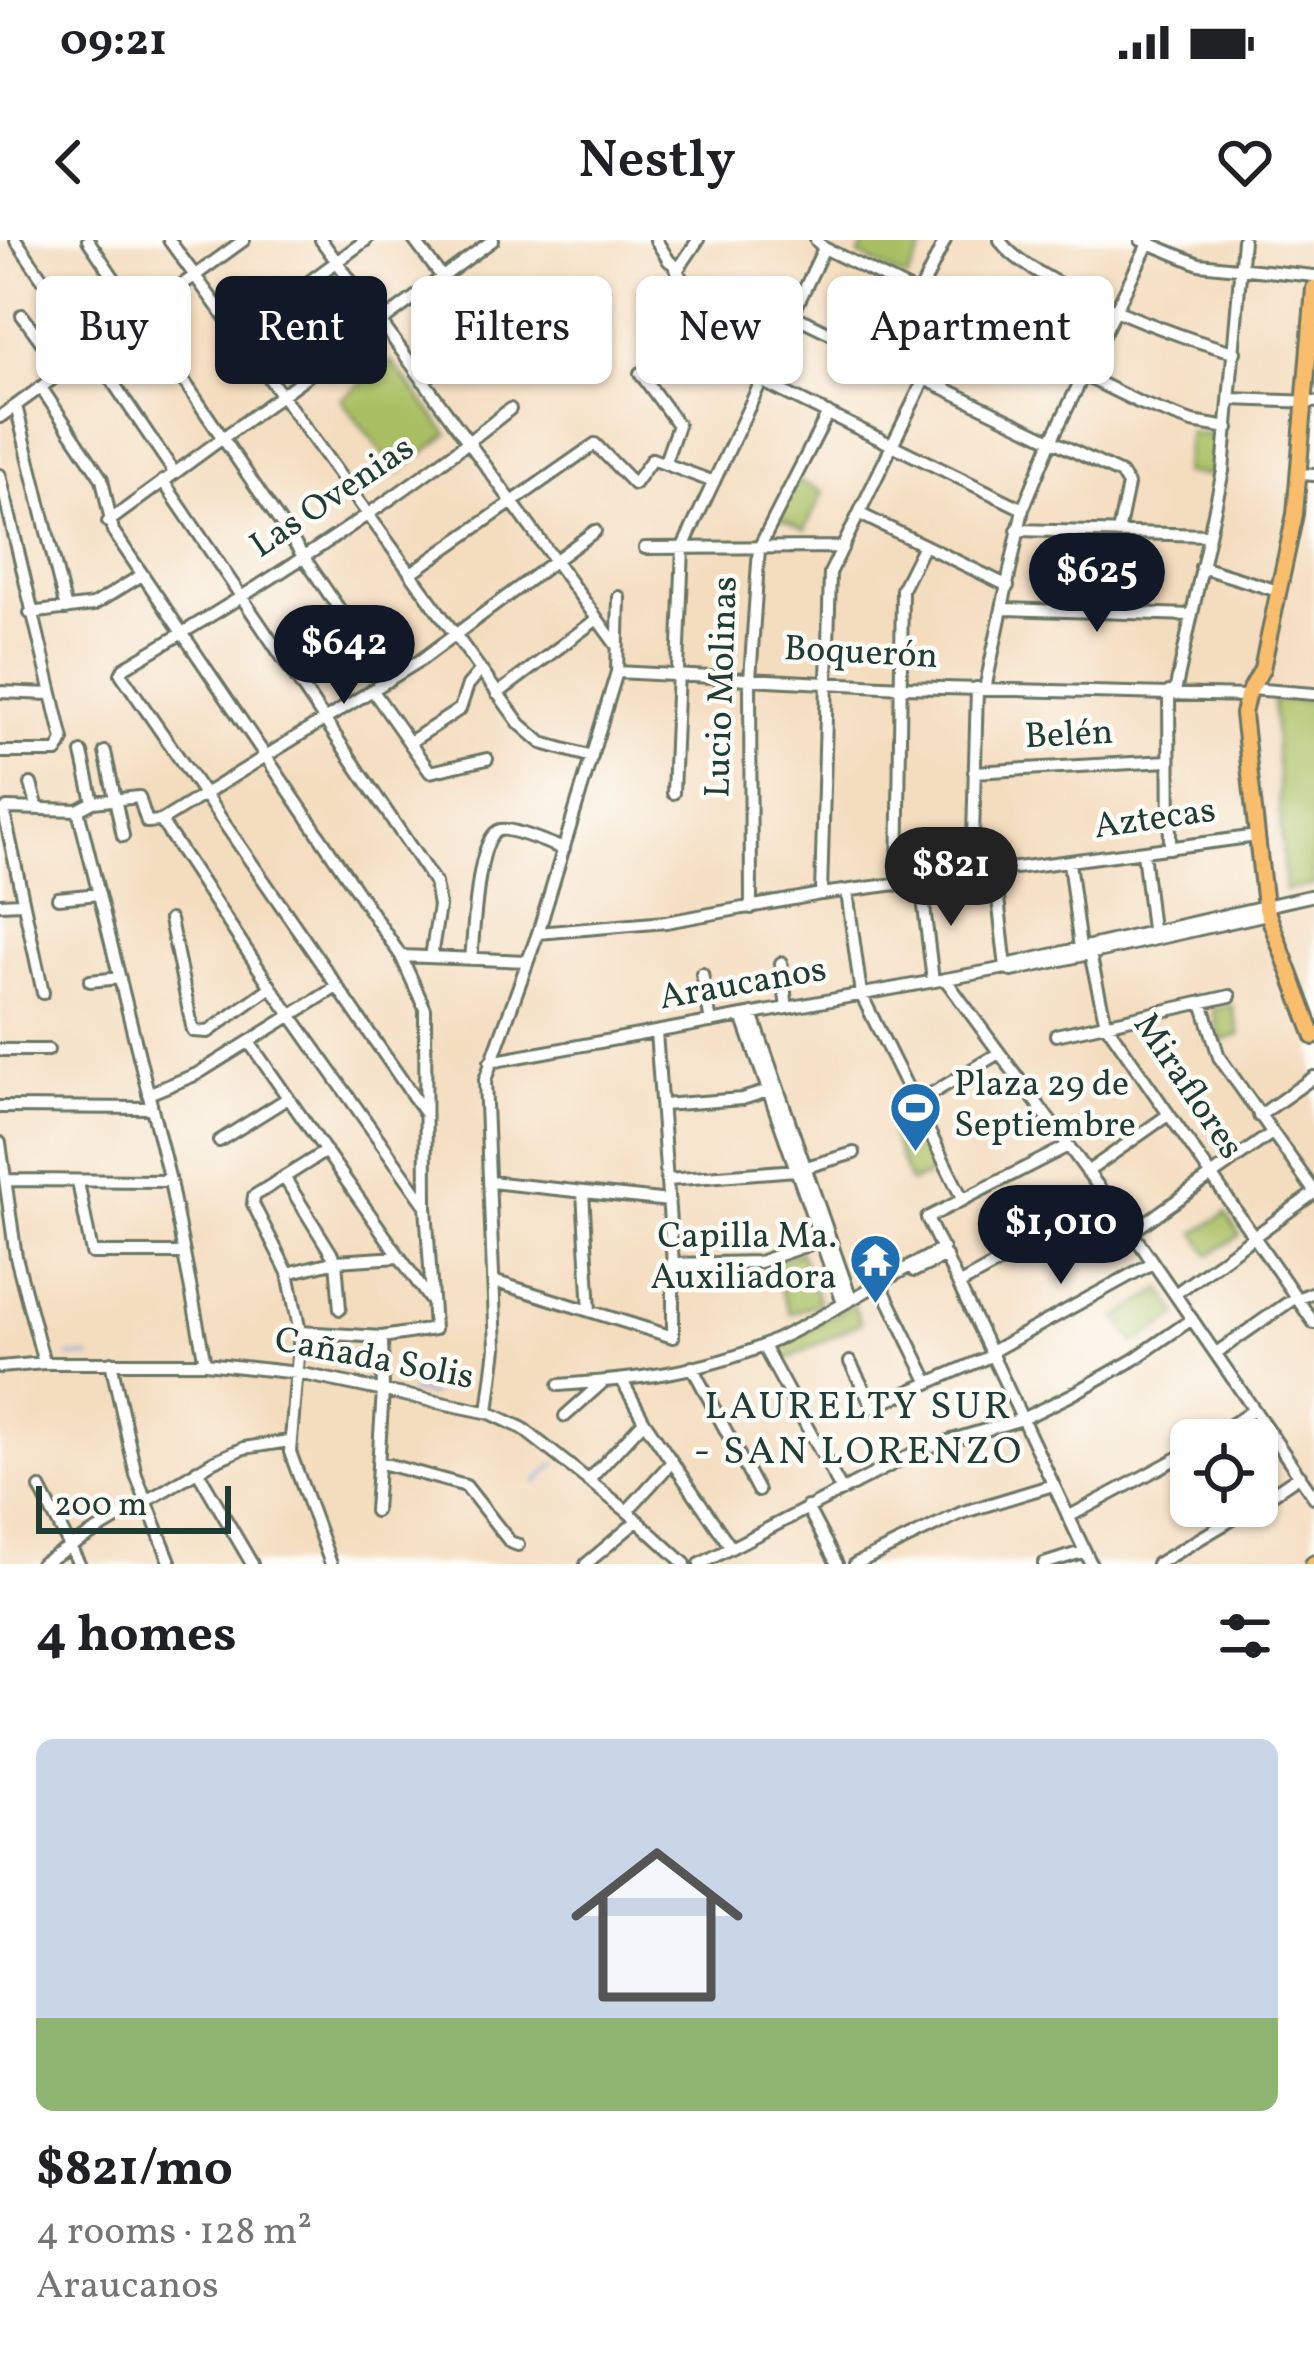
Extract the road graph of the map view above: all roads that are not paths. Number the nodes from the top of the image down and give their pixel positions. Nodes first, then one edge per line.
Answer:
1 (16, 240) edge
2 (88, 240) edge
3 (169, 240) edge
4 (244, 240) edge
5 (321, 240) edge
6 (366, 240) edge
7 (415, 240) edge
8 (493, 240) edge
9 (656, 240) edge
10 (698, 240) edge
11 (945, 240) edge
12 (1000, 240) edge
13 (1243, 240) edge
14 (1147, 241) edge
15 (820, 244) edge
16 (336, 262) junction
17 (675, 267) junction
18 (1241, 269) junction
19 (41, 276) edge
20 (114, 276) edge
21 (195, 276) junction
22 (317, 276) edge
23 (346, 276) edge
24 (442, 276) joint
25 (680, 276) edge
26 (884, 276) edge
27 (928, 276) edge
28 (1314, 276) edge
29 (191, 279) edge
30 (1314, 288) edge
31 (803, 295) edge
32 (215, 303) edge
33 (1116, 309) junction
34 (1114, 313) edge
35 (22, 315) dead end
36 (1312, 326) edge
37 (387, 331) edge
38 (36, 334) edge
39 (1235, 352) junction
40 (411, 364) edge
41 (49, 384) edge
42 (115, 384) edge
43 (188, 384) edge
44 (273, 384) edge
45 (294, 384) edge
46 (425, 384) edge
47 (648, 384) edge
48 (762, 384) edge
49 (764, 384) edge
50 (922, 384) edge
51 (937, 384) edge
52 (1079, 384) edge
53 (1100, 384) edge
54 (42, 389) junction
55 (280, 394) junction
56 (1232, 399) junction
57 (1310, 402) edge
58 (16, 406) junction
59 (510, 409) dead end
60 (828, 412) junction
61 (0, 417) edge
62 (1228, 428) junction
63 (224, 436) junction
64 (1051, 441) junction
65 (469, 442) junction
66 (893, 445) junction
67 (665, 462) junction
68 (174, 472) junction
69 (1307, 474) edge
70 (0, 475) edge
71 (163, 481) junction
72 (714, 482) junction
73 (2, 501) edge
74 (511, 502) junction
75 (1023, 509) junction
76 (367, 512) junction
77 (860, 514) junction
78 (108, 521) junction
79 (1017, 530) junction
80 (595, 532) dead end
81 (1118, 532) junction
82 (1208, 535) junction
83 (924, 545) junction
84 (683, 547) junction
85 (843, 547) junction
86 (644, 548) dead end
87 (759, 548) junction
88 (303, 556) junction
89 (556, 561) junction
90 (1201, 567) junction
91 (411, 573) junction
92 (142, 574) junction
93 (1008, 586) junction
94 (1279, 591) junction
95 (242, 597) junction
96 (619, 597) dead end
97 (67, 609) junction
98 (1004, 609) junction
99 (30, 613) junction
100 (1191, 614) junction
101 (598, 619) junction
102 (182, 633) junction
103 (454, 634) junction
104 (619, 648) junction
105 (480, 671) junction
106 (617, 673) junction
107 (679, 675) junction
108 (749, 679) junction
109 (388, 681) junction
110 (825, 682) junction
111 (902, 687) junction
112 (981, 688) junction
113 (373, 691) junction
114 (0, 692) edge
115 (1172, 692) junction
116 (1249, 693) junction
117 (50, 694) junction
118 (497, 694) junction
119 (1314, 694) edge
120 (326, 721) junction
121 (410, 742) junction
122 (0, 752) edge
123 (104, 752) dead end
124 (82, 753) dead end
125 (592, 757) junction
126 (266, 758) junction
127 (487, 759) dead end
128 (1168, 761) junction
129 (974, 772) junction
130 (31, 784) dead end
131 (673, 793) dead end
132 (203, 797) junction
133 (115, 799) junction
134 (93, 802) junction
135 (38, 809) junction
136 (79, 810) junction
137 (161, 821) junction
138 (123, 836) dead end
139 (1257, 836) junction
140 (1170, 848) junction
141 (565, 849) junction
142 (1143, 852) junction
143 (1069, 862) junction
144 (995, 872) junction
145 (972, 875) junction
146 (922, 882) junction
147 (898, 885) junction
148 (847, 892) junction
149 (99, 894) junction
150 (821, 895) junction
151 (1314, 896) edge
152 (58, 898) dead end
153 (21, 903) junction
154 (0, 904) edge
155 (751, 908) junction
156 (1266, 910) junction
157 (170, 920) dead end
158 (538, 933) junction
159 (1152, 936) junction
160 (1085, 951) junction
161 (400, 956) junction
162 (431, 957) junction
163 (471, 959) junction
164 (528, 961) junction
165 (781, 963) dead end
166 (1006, 968) junction
167 (702, 974) dead end
168 (120, 978) junction
169 (939, 980) junction
170 (90, 981) dead end
171 (271, 987) junction
172 (335, 988) junction
173 (1314, 991) edge
174 (1295, 992) junction
175 (43, 993) dead end
176 (861, 994) junction
177 (1230, 996) dead end
178 (1202, 1002) junction
179 (787, 1008) junction
180 (747, 1015) junction
181 (292, 1016) junction
182 (711, 1022) junction
183 (1106, 1024) junction
184 (656, 1032) junction
185 (1055, 1035) dead end
186 (1314, 1037) edge
187 (250, 1042) junction
188 (0, 1050) edge
189 (48, 1050) dead end
190 (999, 1053) junction
191 (490, 1062) junction
192 (1314, 1077) edge
193 (773, 1089) junction
194 (148, 1094) junction
195 (288, 1097) junction
196 (916, 1103) junction
197 (662, 1105) junction
198 (0, 1107) edge
199 (152, 1108) junction
200 (426, 1115) junction
201 (1168, 1115) junction
202 (1259, 1116) junction
203 (1272, 1133) junction
204 (219, 1142) dead end
205 (0, 1143) edge
206 (1068, 1146) junction
207 (326, 1151) junction
208 (854, 1153) dead end
209 (801, 1169) junction
210 (1088, 1172) junction
211 (1210, 1175) junction
212 (284, 1177) junction
213 (8, 1180) junction
214 (667, 1180) junction
215 (170, 1181) junction
216 (78, 1182) junction
217 (491, 1182) junction
218 (583, 1192) junction
219 (1314, 1192) edge
220 (963, 1200) junction
221 (669, 1201) junction
222 (1108, 1202) junction
223 (426, 1206) junction
224 (1132, 1232) junction
225 (1254, 1235) junction
226 (825, 1239) junction
227 (944, 1252) junction
228 (184, 1253) junction
229 (400, 1257) junction
230 (337, 1261) junction
231 (1153, 1263) junction
232 (674, 1264) junction
233 (288, 1273) junction
234 (494, 1281) junction
235 (882, 1282) junction
236 (960, 1284) junction
237 (1314, 1292) edge
238 (1175, 1294) junction
239 (1297, 1298) junction
240 (431, 1301) junction
241 (847, 1301) junction
242 (340, 1309) dead end
243 (590, 1310) junction
244 (1192, 1319) junction
245 (1314, 1323) edge
246 (300, 1332) junction
247 (382, 1337) junction
248 (763, 1346) junction
249 (1216, 1353) junction
250 (992, 1354) junction
251 (112, 1362) junction
252 (850, 1362) dead end
253 (44, 1363) junction
254 (205, 1363) junction
255 (0, 1367) edge
256 (692, 1367) junction
257 (298, 1373) junction
258 (603, 1382) junction
259 (623, 1382) junction
260 (929, 1383) junction
261 (559, 1385) dead end
262 (383, 1390) junction
263 (1254, 1410) junction
264 (488, 1412) junction
265 (565, 1416) dead end
266 (1022, 1419) junction
267 (1240, 1419) edge
268 (644, 1421) junction
269 (290, 1441) junction
270 (1314, 1461) edge
271 (672, 1462) junction
272 (1170, 1462) edge
273 (378, 1465) junction
274 (197, 1470) junction
275 (1299, 1473) junction
276 (588, 1481) junction
277 (1053, 1485) junction
278 (40, 1488) dead end
279 (1278, 1489) edge
280 (758, 1490) dead end
281 (841, 1490) junction
282 (1314, 1497) edge
283 (147, 1500) junction
284 (807, 1507) junction
285 (375, 1510) dead end
286 (627, 1511) junction
287 (1069, 1517) junction
288 (637, 1521) junction
289 (1219, 1527) edge
290 (518, 1545) dead end
291 (69, 1546) junction
292 (730, 1546) junction
293 (1085, 1551) junction
294 (41, 1564) edge
295 (79, 1564) edge
296 (171, 1564) edge
297 (252, 1564) edge
298 (331, 1564) edge
299 (586, 1564) edge
300 (685, 1564) edge
301 (700, 1564) edge
302 (837, 1564) edge
303 (855, 1564) edge
304 (1044, 1564) edge
305 (1091, 1564) edge
306 (1157, 1564) edge

1 - 19 street
2 - 20 street
3 - 21 street
4 - 21 street
5 - 16 street
6 - 16 street
7 - 24 street
8 - 24 street
9 - 17 street
10 - 17 street
11 - 27 street
12 - 33 street
13 - 18 street
14 - 18 street
14 - 33 street
15 - 26 street
15 - 31 street
16 - 22 street
16 - 23 street
17 - 25 street
18 - 28 street
18 - 39 street
21 - 29 street
21 - 32 street
30 - 36 main road
33 - 34 street
33 - 39 street
35 - 38 street
36 - 57 main road
37 - 40 street
39 - 56 street
41 - 54 street
42 - 68 street
43 - 63 street
44 - 55 street
45 - 55 street
46 - 65 street
47 - 67 street
48 - 72 street
49 - 60 street
50 - 66 street
51 - 64 street
52 - 64 street
53 - 62 street
54 - 58 street
54 - 78 street
55 - 63 street
55 - 76 street
56 - 57 street
56 - 62 street
57 - 69 main road
58 - 61 street
58 - 97 street
59 - 65 street, Las Ovenias
60 - 66 street
60 - 87 street, Lucio Molinas
62 - 82 street
63 - 68 street
63 - 88 street
64 - 75 street
64 - 81 street
65 - 74 street
65 - 76 street, Las Ovenias
66 - 75 street
66 - 77 street
67 - 72 street
67 - 74 street
68 - 71 street
69 - 94 main road
70 - 73 street
71 - 78 street
71 - 95 street
72 - 84 street
73 - 99 street
74 - 89 street
74 - 91 street
75 - 79 street
76 - 88 street, Las Ovenias
76 - 91 street
77 - 83 street
77 - 85 street
78 - 92 street
79 - 81 street
79 - 93 street
80 - 89 street
81 - 82 street
82 - 90 street
83 - 93 street
83 - 111 street
84 - 86 street
84 - 87 street
84 - 107 street
85 - 87 street
85 - 110 street
87 - 108 street, Lucio Molinas
88 - 95 street, Las Ovenias
88 - 109 street
89 - 101 street
89 - 103 street
90 - 94 street
90 - 100 street
91 - 103 street
92 - 97 street
92 - 102 street
93 - 98 street
94 - 116 main road
95 - 102 street, Las Ovenias
95 - 120 street
96 - 104 street
97 - 99 street
98 - 100 street
98 - 112 street
99 - 117 street
100 - 115 street
101 - 104 street
101 - 118 street
102 - 126 street
102 - 132 street, Las Ovenias
103 - 105 street
103 - 109 street
104 - 106 street
105 - 118 street
105 - 121 street
106 - 107 street, Boquerón
106 - 125 street
107 - 108 street, Boquerón
107 - 131 street
108 - 110 street, Boquerón
108 - 155 street, Lucio Molinas
109 - 113 street
110 - 111 street, Boquerón
110 - 150 street
111 - 112 street, Boquerón
111 - 147 street
112 - 115 street, Boquerón
112 - 129 street
113 - 120 street
113 - 121 street
114 - 117 street
115 - 116 street, Boquerón
115 - 128 street
116 - 119 street, Boquerón
116 - 139 main road
117 - 122 street
118 - 125 street
120 - 126 street
120 - 162 street
121 - 127 street
123 - 133 street
124 - 134 street
125 - 141 street
126 - 132 street
126 - 161 street
128 - 129 street, Belén
128 - 140 street
129 - 145 street
130 - 135 street
132 - 137 street
132 - 172 street
133 - 134 street
133 - 137 street
133 - 138 street
134 - 136 street
135 - 136 street
135 - 153 street
136 - 149 street
137 - 171 street
139 - 140 street, Aztecas
139 - 156 main road
140 - 142 street, Aztecas
141 - 158 street
141 - 163 street
142 - 143 street, Aztecas
142 - 159 street
143 - 144 street, Aztecas
143 - 160 street, Miraflores
144 - 145 street, Aztecas
144 - 166 street
145 - 146 street, Aztecas
146 - 147 street, Aztecas
146 - 169 street
147 - 148 street, Aztecas
148 - 150 street, Aztecas
148 - 176 street
149 - 152 street
149 - 168 street
150 - 155 street, Aztecas
151 - 156 street, Araucanos
153 - 154 street
153 - 175 street
155 - 158 street, Aztecas
156 - 159 street, Araucanos
156 - 174 main road
157 - 171 street
158 - 164 street
159 - 160 street, Araucanos
160 - 166 street, Araucanos
160 - 183 street, Miraflores
161 - 162 street
161 - 200 street
162 - 163 street
163 - 164 street
164 - 191 street
165 - 179 street
166 - 169 street, Araucanos
167 - 182 street
168 - 170 street
168 - 194 street
169 - 176 street, Araucanos
169 - 190 street
171 - 181 street
172 - 181 street
172 - 200 street
173 - 174 street
174 - 186 main road
176 - 179 street, Araucanos
176 - 196 street
177 - 178 street
178 - 183 street
178 - 202 street
179 - 180 street, Araucanos
180 - 182 street, Araucanos
180 - 193 street
181 - 187 street
181 - 223 street
182 - 184 street, Araucanos
183 - 185 street
183 - 201 street, Miraflores
184 - 191 street, Araucanos
184 - 197 street
187 - 194 street
187 - 195 street
188 - 189 street
190 - 196 street
190 - 206 street
191 - 217 street
192 - 202 street
193 - 197 street
193 - 209 street
194 - 199 street
195 - 204 street
195 - 207 street
196 - 220 street
197 - 214 street
198 - 199 street
199 - 215 street
200 - 223 street
201 - 210 street
201 - 211 street, Miraflores
202 - 203 street
203 - 211 street
203 - 219 street
205 - 213 street
206 - 210 street
206 - 220 street
207 - 212 street
207 - 229 street
208 - 209 street
209 - 214 street
209 - 226 street
210 - 222 street
211 - 224 street
211 - 225 street, Miraflores
212 - 230 street
212 - 233 street
213 - 216 street
213 - 253 street
214 - 221 street
215 - 216 street
215 - 228 street
216 - 228 street
217 - 218 street
217 - 234 street
218 - 221 street
218 - 243 street
219 - 225 street
220 - 227 street
221 - 232 street
222 - 224 street
222 - 236 street
223 - 240 street
224 - 231 street
225 - 238 street
225 - 239 street, Miraflores
226 - 232 street
226 - 241 street
227 - 235 street
227 - 236 street
228 - 254 street
229 - 230 street
229 - 240 street
230 - 233 street
230 - 242 street
231 - 238 street
231 - 250 street
232 - 243 street
233 - 246 street
234 - 243 street
234 - 264 street
235 - 241 street
235 - 260 street
236 - 250 street
237 - 239 street
238 - 244 street
239 - 245 street, Miraflores
239 - 249 street
240 - 247 street
241 - 248 street
244 - 249 street
244 - 266 street
246 - 247 street
246 - 257 street
247 - 262 street
248 - 256 street
248 - 281 street
249 - 263 street
250 - 260 street
250 - 266 street
251 - 253 street, Cañada Solis
251 - 254 street, Cañada Solis
251 - 283 street
252 - 260 street
253 - 255 street, Cañada Solis
254 - 257 street, Cañada Solis
256 - 259 street
256 - 280 street
257 - 262 street, Cañada Solis
257 - 269 street
258 - 259 street
258 - 261 street
258 - 265 street
259 - 268 street
262 - 264 street, Cañada Solis
262 - 273 street
263 - 267 street
263 - 275 street
264 - 276 street, Cañada Solis
266 - 277 street
266 - 281 street
268 - 271 street
268 - 276 street
269 - 274 street
269 - 298 street
270 - 275 street
271 - 286 street
271 - 292 street
272 - 287 street
273 - 285 street
273 - 290 street
274 - 283 street
274 - 297 street
275 - 279 street
275 - 282 street
276 - 286 street, Cañada Solis
277 - 287 street
277 - 303 street
278 - 291 street
281 - 284 street
283 - 291 street
283 - 296 street
284 - 292 street
284 - 302 street
286 - 288 street, Cañada Solis
287 - 293 street
288 - 299 street
288 - 300 street, Cañada Solis
289 - 306 street
291 - 294 street
291 - 295 street
292 - 301 street
293 - 304 street
293 - 305 street

